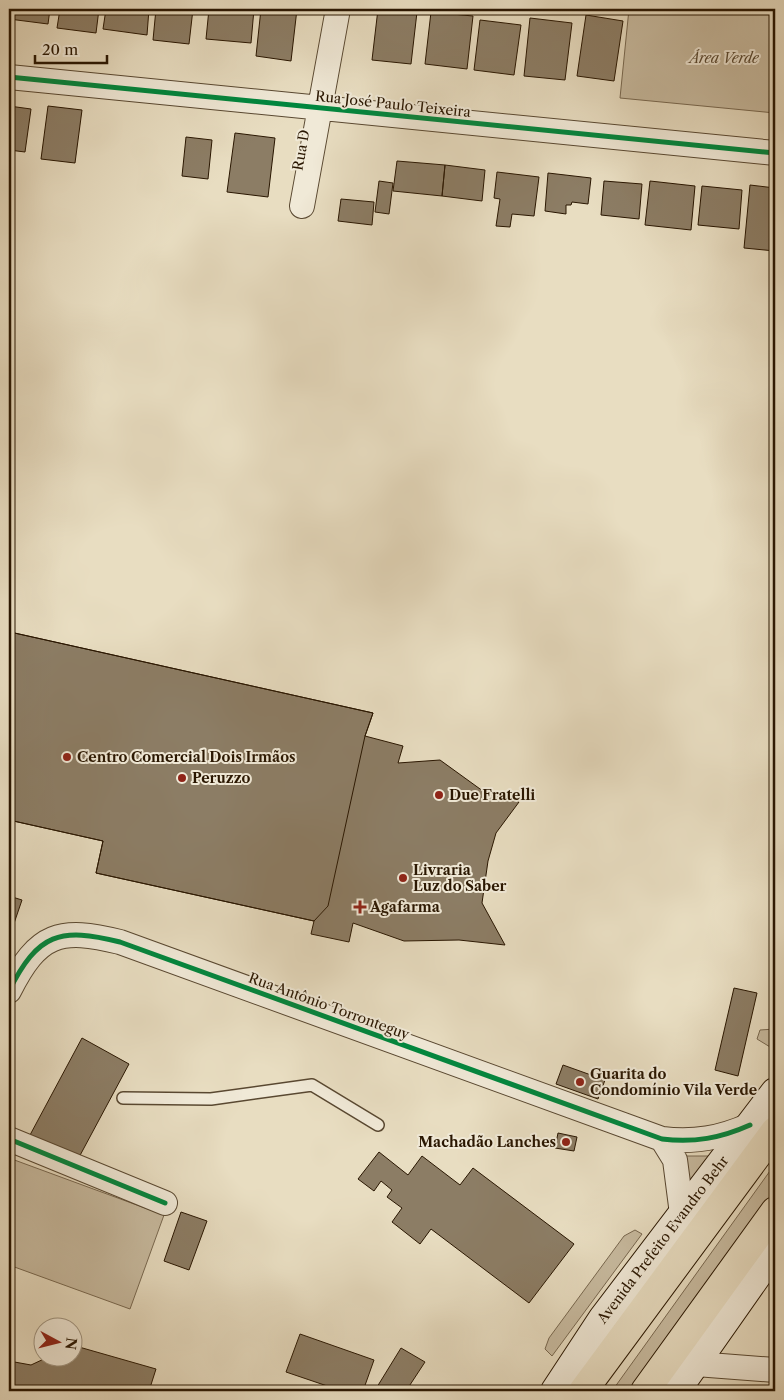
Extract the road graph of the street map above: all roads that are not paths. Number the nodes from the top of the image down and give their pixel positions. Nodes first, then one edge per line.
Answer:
1 (338, 9) edge
2 (9, 77) edge
3 (320, 108) junction
4 (775, 153) edge
5 (302, 206) dead end
6 (9, 991) edge
7 (775, 1092) edge
8 (123, 1098) dead end
9 (378, 1125) dead end
10 (763, 1128) edge
11 (9, 1139) edge
12 (662, 1139) junction
13 (165, 1203) dead end
14 (775, 1211) edge
15 (682, 1214) junction
16 (775, 1250) edge
17 (696, 1364) junction
18 (775, 1370) edge
19 (555, 1391) edge
20 (583, 1391) edge
21 (646, 1391) edge
22 (676, 1391) edge

1 - 3 street, Rua D
2 - 3 street, Rua José Paulo Teixeira
3 - 4 street, Rua José Paulo Teixeira
3 - 5 street, Rua D
6 - 12 street, Rua Antônio Torronteguy
7 - 10 main road, Avenida Prefeito Evandro Behr
8 - 9 lane
10 - 12 street, Rua Antônio Torronteguy
10 - 15 main road, Avenida Prefeito Evandro Behr
10 - 20 highway, Avenida Prefeito Evandro Behr
11 - 13 street
12 - 15 street
14 - 21 highway
15 - 19 main road, Avenida Prefeito Evandro Behr
16 - 17 main road
17 - 18 street
17 - 22 main road

